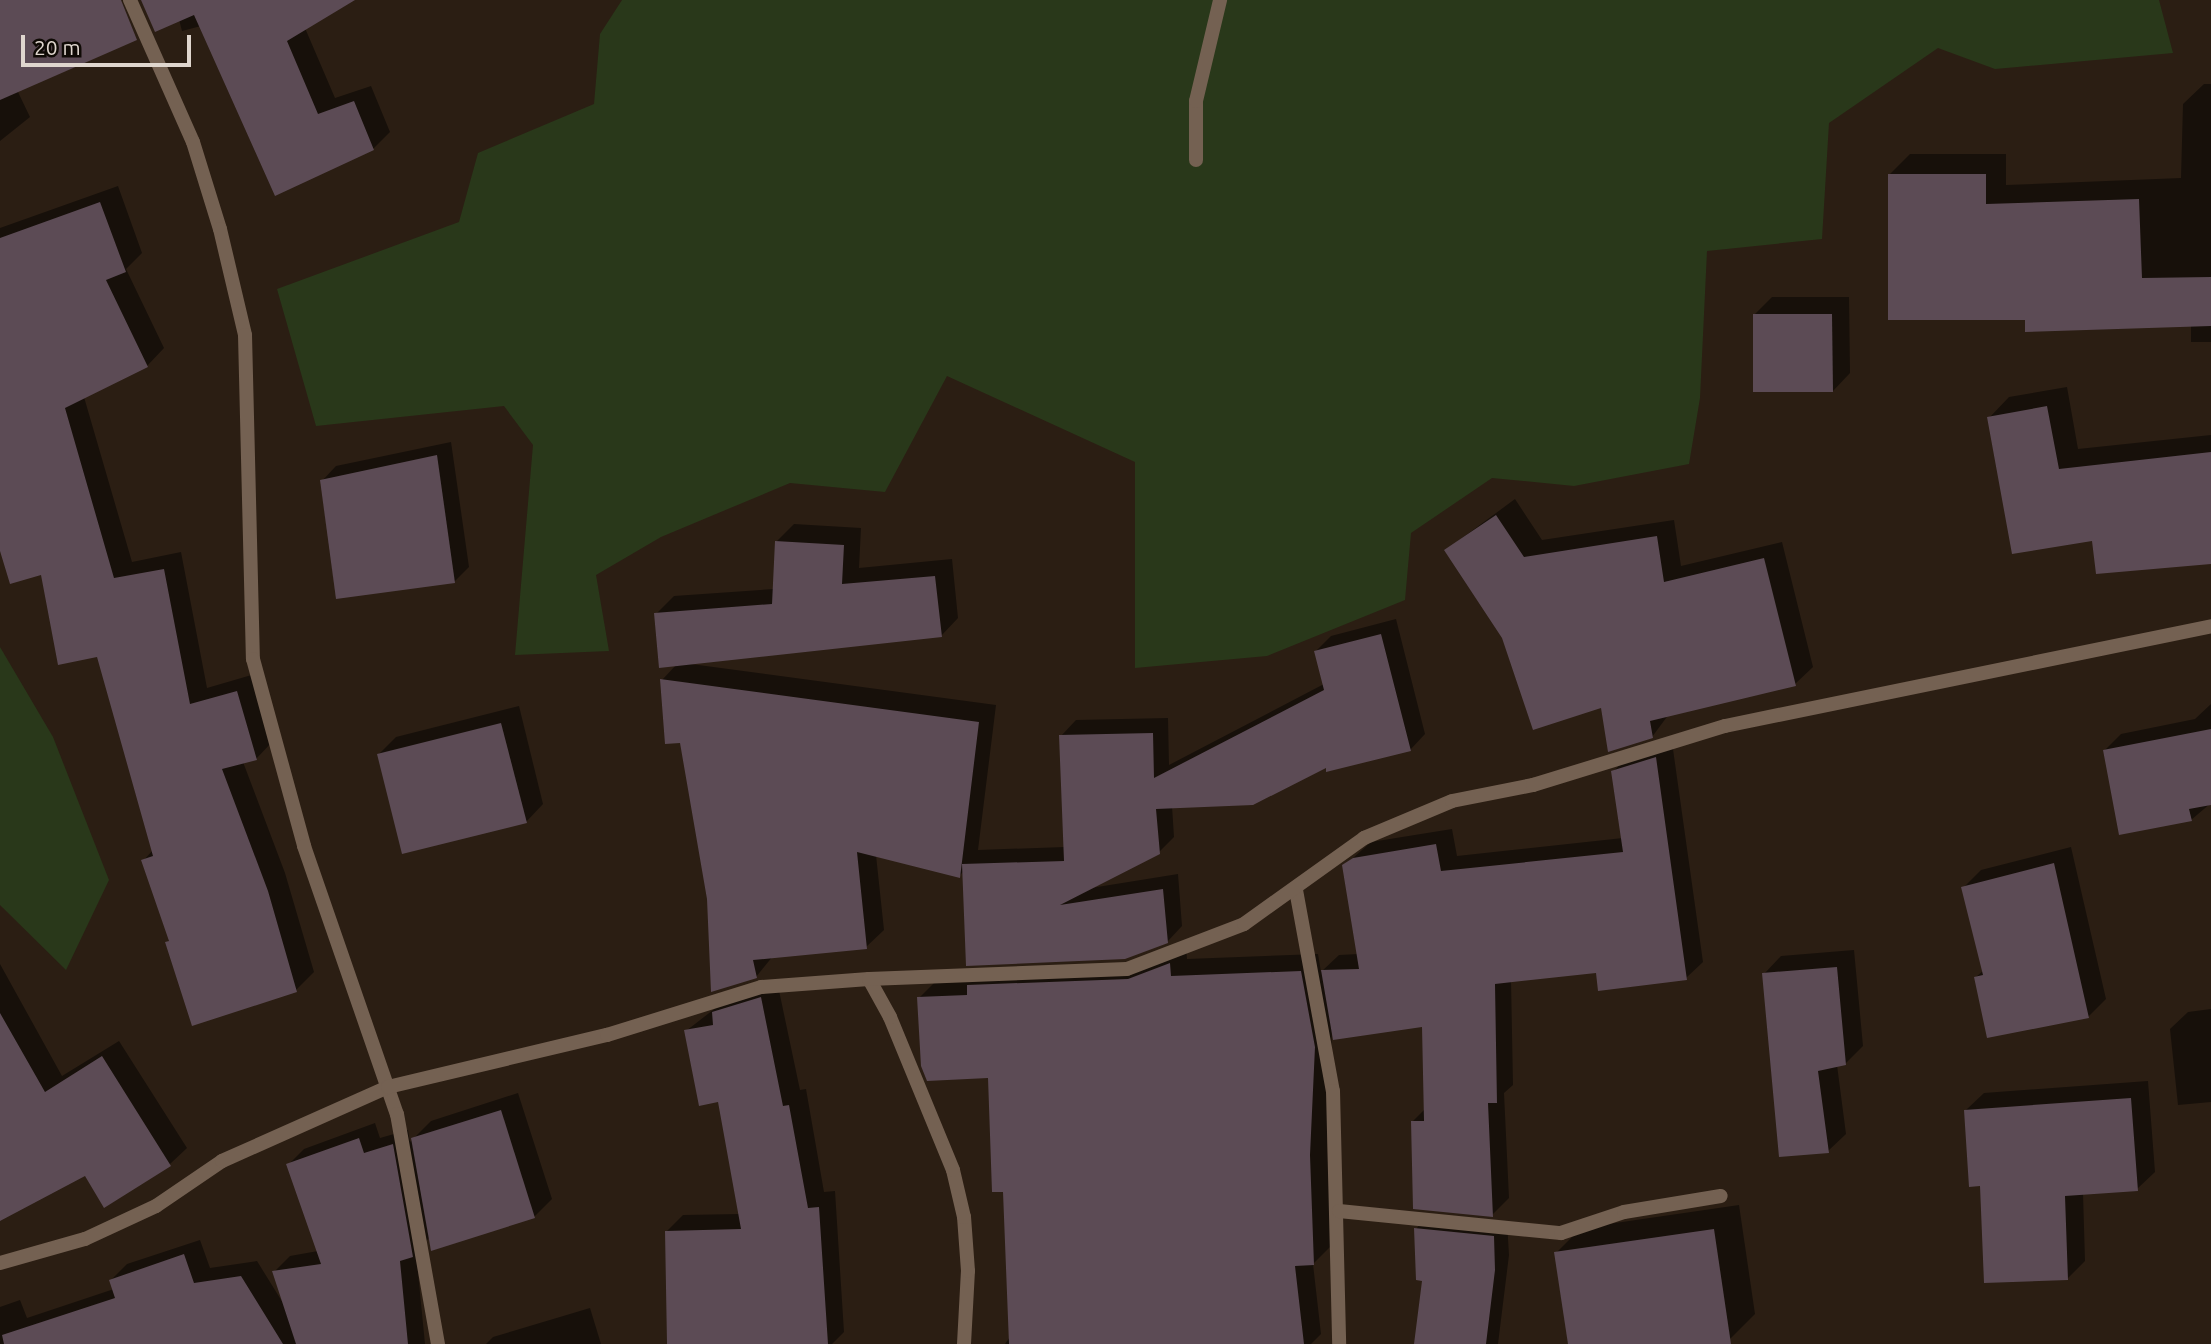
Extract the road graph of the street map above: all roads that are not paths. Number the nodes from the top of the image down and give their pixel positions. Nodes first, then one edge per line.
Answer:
1 (130, 0) edge
2 (1220, 0) edge
3 (1195, 160) dead end
4 (2211, 626) edge
5 (1296, 890) junction
6 (869, 979) junction
7 (388, 1087) junction
8 (1721, 1196) dead end
9 (1339, 1211) junction
10 (0, 1263) edge
11 (438, 1344) edge
12 (964, 1344) edge
13 (1339, 1344) edge

1 - 7 street
2 - 3 street
4 - 5 street
5 - 6 street
5 - 9 street
6 - 7 street
6 - 12 street
7 - 10 street
7 - 11 street
8 - 9 street
9 - 13 street

